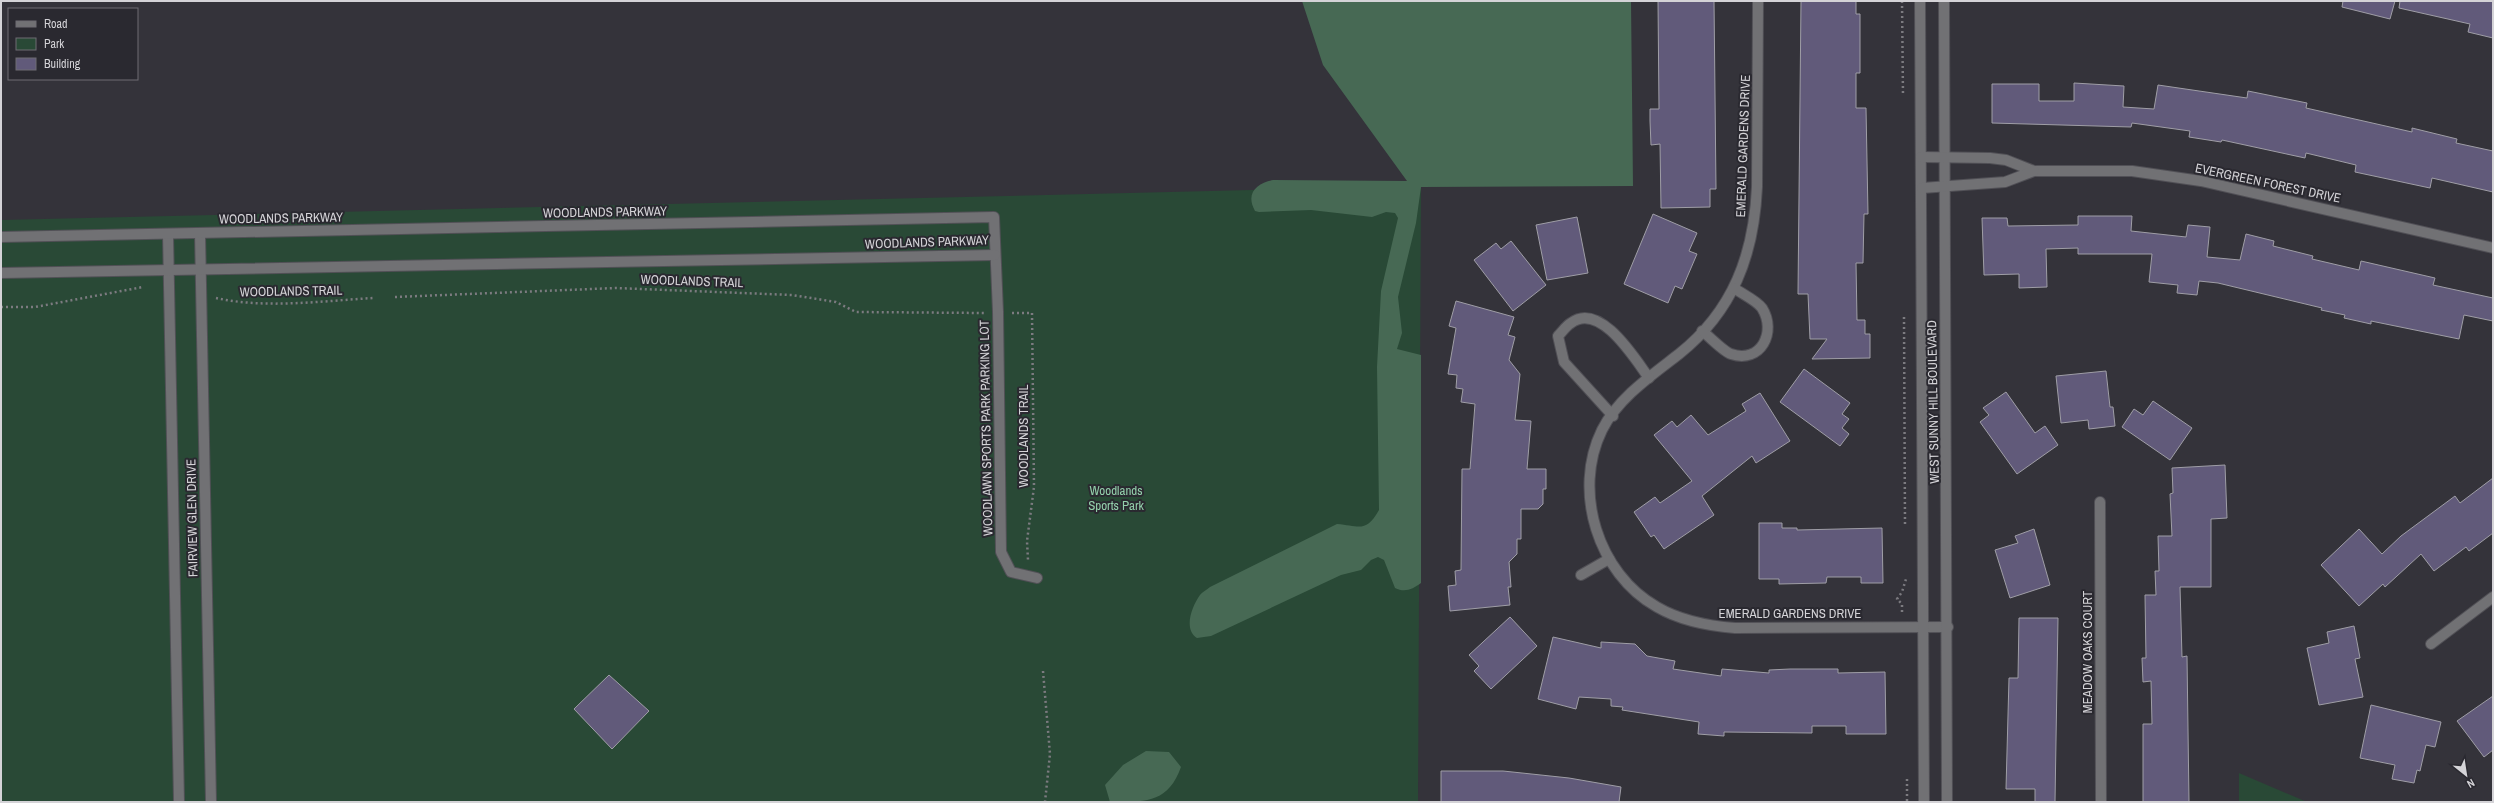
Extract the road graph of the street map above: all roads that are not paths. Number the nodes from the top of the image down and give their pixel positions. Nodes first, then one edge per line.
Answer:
1 (1758, 1) edge
2 (1920, 1) edge
3 (1944, 1) edge
4 (1921, 157) junction
5 (1945, 157) junction
6 (2034, 171) junction
7 (1945, 186) junction
8 (1922, 188) junction
9 (200, 233) junction
10 (168, 234) junction
11 (1, 237) edge
12 (2493, 248) edge
13 (995, 255) junction
14 (168, 269) junction
15 (200, 269) junction
16 (1, 273) edge
17 (1734, 288) junction
18 (1702, 331) junction
19 (1649, 378) junction
20 (1612, 416) junction
21 (2100, 502) dead end
22 (1609, 559) junction
23 (1581, 575) dead end
24 (1037, 578) road end
25 (2493, 597) edge
26 (1922, 626) junction
27 (1948, 627) junction
28 (2431, 644) dead end
29 (179, 802) edge
30 (211, 802) edge
31 (1924, 802) edge
32 (1947, 802) edge
33 (2101, 802) edge

1 - 17 street, EMERALD GARDENS DRIVE
2 - 4 street, WEST SUNNY HILL BOULEVARD
3 - 5 street, WEST SUNNY HILL BOULEVARD
4 - 5 street, EVERGREEN FOREST DRIVE
4 - 8 street, WEST SUNNY HILL BOULEVARD
5 - 6 street, EVERGREEN FOREST DRIVE
5 - 7 street, WEST SUNNY HILL BOULEVARD
6 - 7 street, EVERGREEN FOREST DRIVE
6 - 12 street, EVERGREEN FOREST DRIVE
7 - 8 street, EVERGREEN FOREST DRIVE
7 - 27 street, WEST SUNNY HILL BOULEVARD
8 - 26 street, WEST SUNNY HILL BOULEVARD
9 - 10 street, WOODLANDS PARKWAY
9 - 13 street, WOODLANDS PARKWAY
9 - 15 street, FAIRVIEW GLEN DRIVE
10 - 11 street, WOODLANDS PARKWAY
10 - 14 street, FAIRVIEW GLEN DRIVE
13 - 15 street, WOODLANDS PARKWAY
13 - 24 street, WOODLAWN SPORTS PARK PARKING LOT
14 - 15 street, WOODLANDS PARKWAY
14 - 16 street, WOODLANDS PARKWAY
14 - 29 street, FAIRVIEW GLEN DRIVE
15 - 30 street, FAIRVIEW GLEN DRIVE
17 - 18 street, EMERALD GARDENS DRIVE
17 - 18 street
18 - 19 street, EMERALD GARDENS DRIVE
19 - 20 street, EMERALD GARDENS DRIVE
19 - 20 street
20 - 22 street, EMERALD GARDENS DRIVE
21 - 33 street, MEADOW OAKS COURT
22 - 23 street
22 - 26 street, EMERALD GARDENS DRIVE
25 - 28 street
26 - 27 street, EMERALD GARDENS DRIVE
26 - 31 street, WEST SUNNY HILL BOULEVARD
27 - 32 street, WEST SUNNY HILL BOULEVARD

